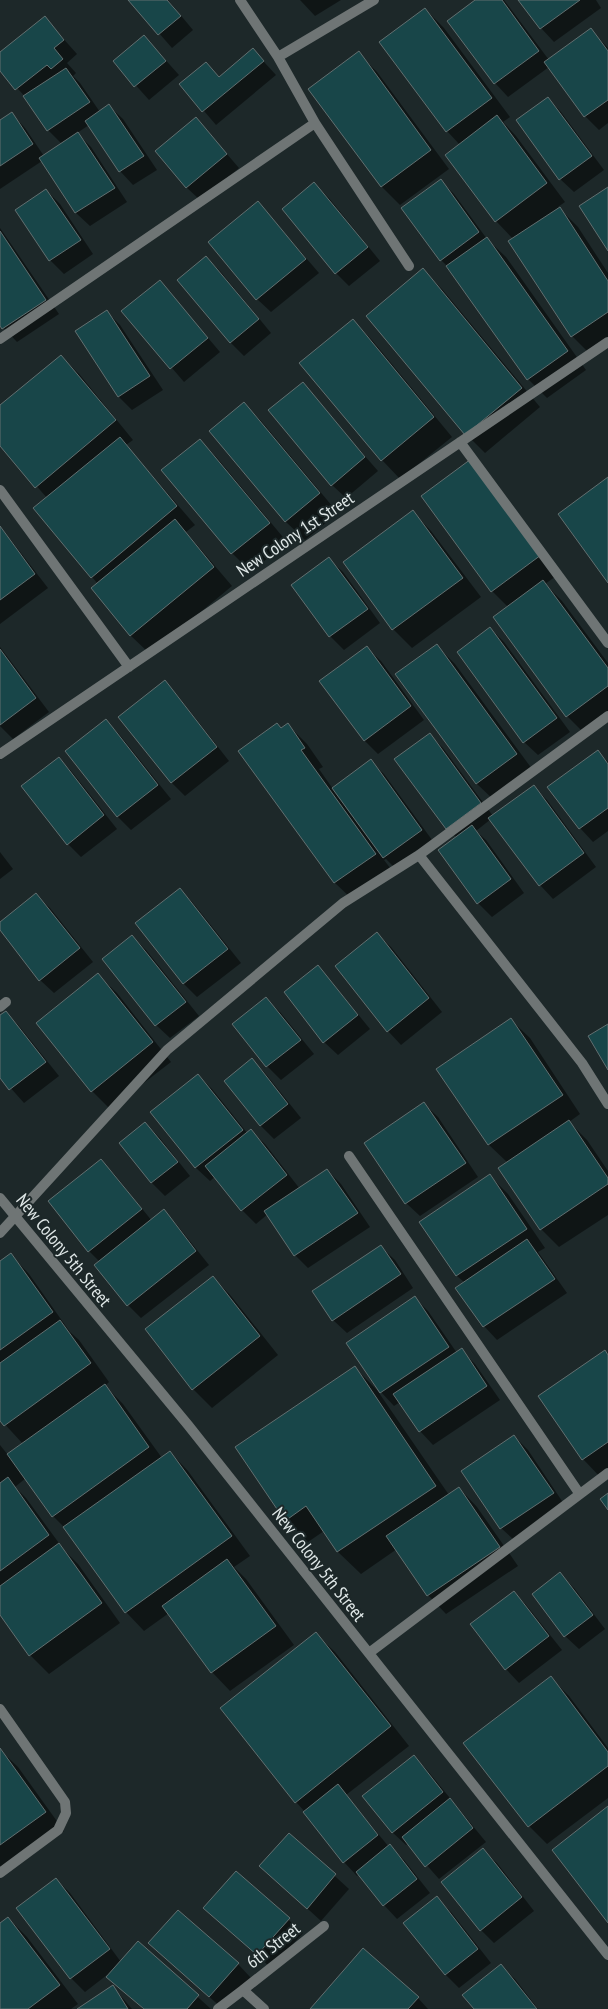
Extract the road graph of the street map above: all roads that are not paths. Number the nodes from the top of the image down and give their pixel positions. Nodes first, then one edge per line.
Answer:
1 (240, 0) edge
2 (374, 0) edge
3 (278, 57) junction
4 (315, 123) junction
5 (409, 266) dead end
6 (0, 339) edge
7 (608, 342) edge
8 (460, 442) junction
9 (0, 490) edge
10 (608, 643) edge
11 (129, 667) junction
12 (608, 716) edge
13 (0, 754) edge
14 (419, 855) junction
15 (608, 1104) edge
16 (349, 1156) dead end
17 (0, 1198) edge
18 (15, 1218) junction
19 (0, 1233) edge
20 (608, 1472) edge
21 (579, 1493) junction
22 (369, 1653) junction
23 (0, 1709) edge
24 (0, 1873) edge
25 (324, 1926) dead end
26 (608, 1955) edge
27 (243, 1990) junction
28 (218, 2009) edge
29 (264, 2009) edge

1 - 3 street
2 - 3 street
3 - 4 street
4 - 5 street
4 - 6 street
7 - 8 street, New Colony 1st Street
8 - 10 street
8 - 11 street, New Colony 1st Street
9 - 11 street
11 - 13 street, New Colony 1st Street
12 - 14 street
14 - 15 street
14 - 18 street
16 - 21 street
17 - 18 street, New Colony 5th Street
18 - 19 street
18 - 22 street, New Colony 5th Street
20 - 21 street
21 - 22 street
22 - 26 street, New Colony 5th Street
23 - 24 street
25 - 27 street, 6th Street
27 - 28 street, 6th Street
27 - 29 street, 6th Street

